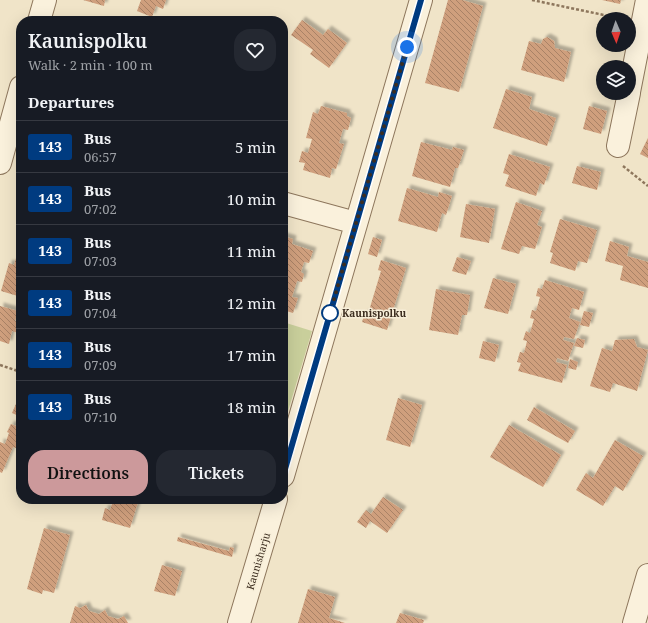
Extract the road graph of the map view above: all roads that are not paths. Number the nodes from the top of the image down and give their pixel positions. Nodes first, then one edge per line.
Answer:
1 (45, 0) edge
2 (647, 0) edge
3 (418, 1) edge
4 (40, 16) edge
5 (635, 60) edge
6 (627, 100) edge
7 (16, 105) edge
8 (618, 146) road end
9 (0, 163) edge
10 (288, 204) edge
11 (356, 224) junction
12 (288, 459) edge
13 (275, 504) edge
14 (648, 575) edge
15 (239, 623) edge
16 (634, 623) edge

1 - 4 street
2 - 5 street
3 - 11 street
6 - 8 street
7 - 9 street
10 - 11 street
11 - 12 street
13 - 15 street, Kaunisharju
14 - 16 street

